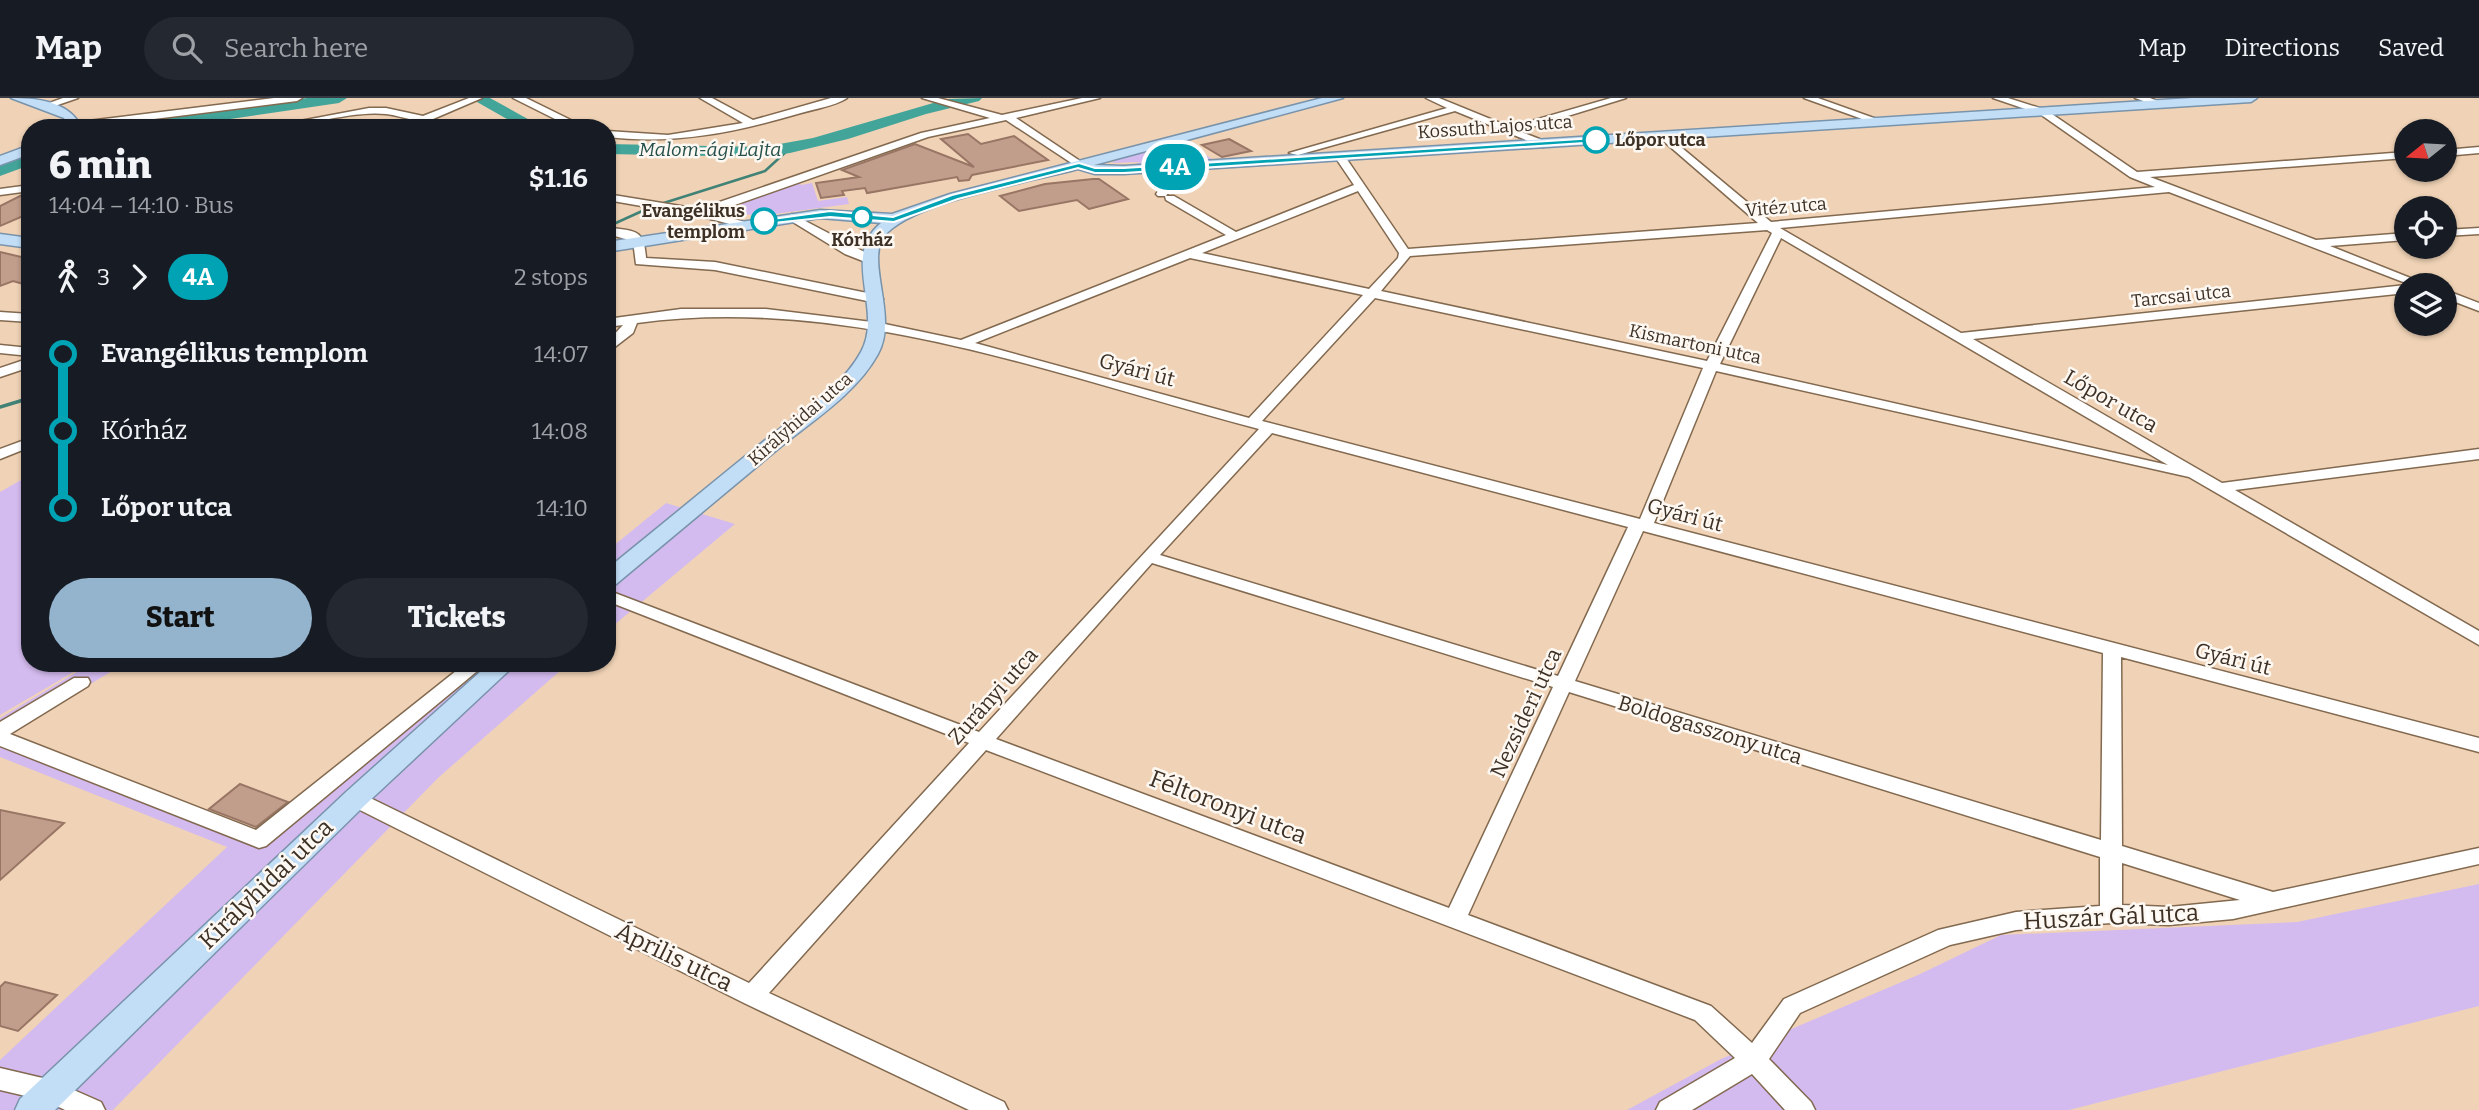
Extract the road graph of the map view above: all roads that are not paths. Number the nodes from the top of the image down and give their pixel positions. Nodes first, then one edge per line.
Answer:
1 (17, 98) edge
2 (73, 98) edge
3 (226, 98) edge
4 (297, 98) edge
5 (519, 98) edge
6 (705, 98) edge
7 (842, 98) edge
8 (1095, 98) edge
9 (1337, 98) edge
10 (1432, 98) edge
11 (1621, 98) edge
12 (1810, 98) edge
13 (1998, 98) edge
14 (2140, 98) edge
15 (2251, 98) edge
16 (475, 99) edge
17 (932, 99) edge
18 (2160, 104) junction
19 (46, 106) junction
20 (1457, 108) junction
21 (197, 111) junction
22 (2043, 111) junction
23 (1005, 117) junction
24 (71, 119) edge
25 (134, 119) edge
26 (321, 119) edge
27 (409, 119) edge
28 (429, 119) edge
29 (563, 119) edge
30 (751, 122) junction
31 (1880, 122) junction
32 (1510, 130) junction
33 (616, 135) edge
34 (1664, 136) junction
35 (1543, 144) junction
36 (2479, 150) edge
37 (2457, 152) edge
38 (21, 153) edge
39 (1294, 153) dead end
40 (2394, 156) edge
41 (1340, 157) junction
42 (0, 161) edge
43 (1107, 164) junction
44 (1079, 165) junction
45 (1161, 168) junction
46 (2134, 175) junction
47 (1022, 179) junction
48 (1361, 186) junction
49 (21, 189) edge
50 (2169, 189) junction
51 (0, 191) edge
52 (616, 199) edge
53 (700, 213) junction
54 (792, 217) junction
55 (894, 219) junction
56 (741, 224) junction
57 (1773, 229) junction
58 (2479, 231) edge
59 (616, 232) edge
60 (2457, 232) edge
61 (1235, 236) junction
62 (2394, 237) edge
63 (0, 239) edge
64 (639, 240) junction
65 (21, 242) edge
66 (2314, 244) junction
67 (616, 245) edge
68 (1405, 253) junction
69 (1189, 254) junction
70 (867, 259) junction
71 (2394, 274) edge
72 (2394, 290) edge
73 (1372, 294) junction
74 (877, 299) junction
75 (2457, 299) edge
76 (2479, 307) edge
77 (0, 316) edge
78 (21, 317) edge
79 (632, 319) junction
80 (616, 322) edge
81 (880, 327) junction
82 (1959, 337) junction
83 (616, 341) edge
84 (962, 344) junction
85 (0, 349) edge
86 (21, 351) edge
87 (21, 365) edge
88 (1711, 367) junction
89 (0, 373) edge
90 (1261, 425) junction
91 (21, 446) edge
92 (0, 454) edge
93 (2479, 454) edge
94 (2192, 473) junction
95 (2218, 488) junction
96 (1641, 525) junction
97 (1149, 557) junction
98 (616, 573) edge
99 (616, 599) edge
100 (2479, 639) edge
101 (2112, 650) junction
102 (467, 672) edge
103 (495, 672) edge
104 (81, 682) dead end
105 (1565, 686) junction
106 (0, 731) edge
107 (0, 738) edge
108 (982, 741) junction
109 (2479, 744) edge
110 (355, 799) junction
111 (2110, 852) junction
112 (2479, 856) edge
113 (2273, 901) junction
114 (2111, 914) junction
115 (1454, 921) junction
116 (752, 996) junction
117 (1754, 1060) junction
118 (0, 1079) edge
119 (42, 1101) edge
120 (92, 1110) edge
121 (995, 1110) edge
122 (1669, 1110) edge
123 (1801, 1110) edge

1 - 19 main road
2 - 19 street
3 - 21 street
4 - 21 street
5 - 29 street
6 - 30 street
7 - 30 street
8 - 23 street
9 - 43 main road
10 - 20 street
11 - 32 street
12 - 31 street
13 - 22 street
14 - 18 street
15 - 18 main road, Kossuth Lajos utca
16 - 28 street
17 - 23 street
18 - 22 main road, Kossuth Lajos utca
19 - 24 main road
20 - 32 street
20 - 39 street
21 - 25 street
22 - 31 main road, Kossuth Lajos utca
22 - 46 street
23 - 44 street
23 - 53 street
26 - 27 street
30 - 33 street
31 - 34 main road, Kossuth Lajos utca
32 - 35 street
34 - 35 main road, Kossuth Lajos utca
34 - 57 street, Lőpor utca
35 - 41 main road, Kossuth Lajos utca
36 - 37 street
38 - 42 main road
40 - 46 street
41 - 45 main road, Kossuth Lajos utca
41 - 48 street
43 - 44 main road, Kossuth Lajos utca
43 - 45 main road, Kossuth Lajos utca
43 - 47 main road
44 - 47 main road
45 - 61 street
46 - 50 street
47 - 55 main road
48 - 61 street
48 - 68 street
49 - 51 street
50 - 57 street, Vitéz utca
50 - 66 street
52 - 53 street
53 - 56 street
54 - 55 main road
54 - 56 main road
54 - 70 street
55 - 70 main road
56 - 64 main road
57 - 68 street, Vitéz utca
57 - 82 street, Lőpor utca
57 - 88 street, Nezsideri utca
58 - 60 street
59 - 64 street
61 - 69 street
62 - 66 street
63 - 65 main road
64 - 67 main road
64 - 74 street
66 - 71 street
68 - 73 street, Zurányi utca
69 - 73 street, Kismartoni utca
69 - 84 street
70 - 74 main road
72 - 82 street, Tarcsai utca
73 - 88 street, Kismartoni utca
73 - 90 street, Zurányi utca
74 - 81 main road
75 - 76 street
77 - 78 street
79 - 80 street, Gyári út
79 - 81 street, Gyári út
79 - 83 street
81 - 84 street, Gyári út
81 - 98 main road, Királyhidai utca
82 - 94 street, Lőpor utca
84 - 90 street, Gyári út
85 - 86 street
87 - 89 street
88 - 94 street, Kismartoni utca
88 - 96 street, Nezsideri utca
90 - 96 street, Gyári út
90 - 97 street, Zurányi utca
91 - 92 street
93 - 95 street
94 - 95 street, Lőpor utca
95 - 100 street, Lőpor utca
96 - 101 street, Gyári út
96 - 105 street, Nezsideri utca
97 - 105 street, Boldogasszony utca
97 - 108 street, Zurányi utca
99 - 108 street, Féltoronyi utca
101 - 109 street, Gyári út
101 - 111 street
102 - 107 street, Királyhidai utca
103 - 110 main road, Királyhidai utca
104 - 106 street
105 - 111 street, Boldogasszony utca
105 - 115 street, Nezsideri utca
108 - 115 street, Féltoronyi utca
108 - 116 street, Zurányi utca
110 - 116 street, Április utca
110 - 119 main road, Királyhidai utca
111 - 113 street, Boldogasszony utca
111 - 114 street
112 - 113 street, Huszár Gál utca
113 - 114 street, Huszár Gál utca
114 - 117 street, Huszár Gál utca
115 - 117 street, Féltoronyi utca
116 - 121 street, Április utca
117 - 122 street, Huszár Gál utca
117 - 123 street, Féltoronyi utca
118 - 119 street
119 - 120 street

